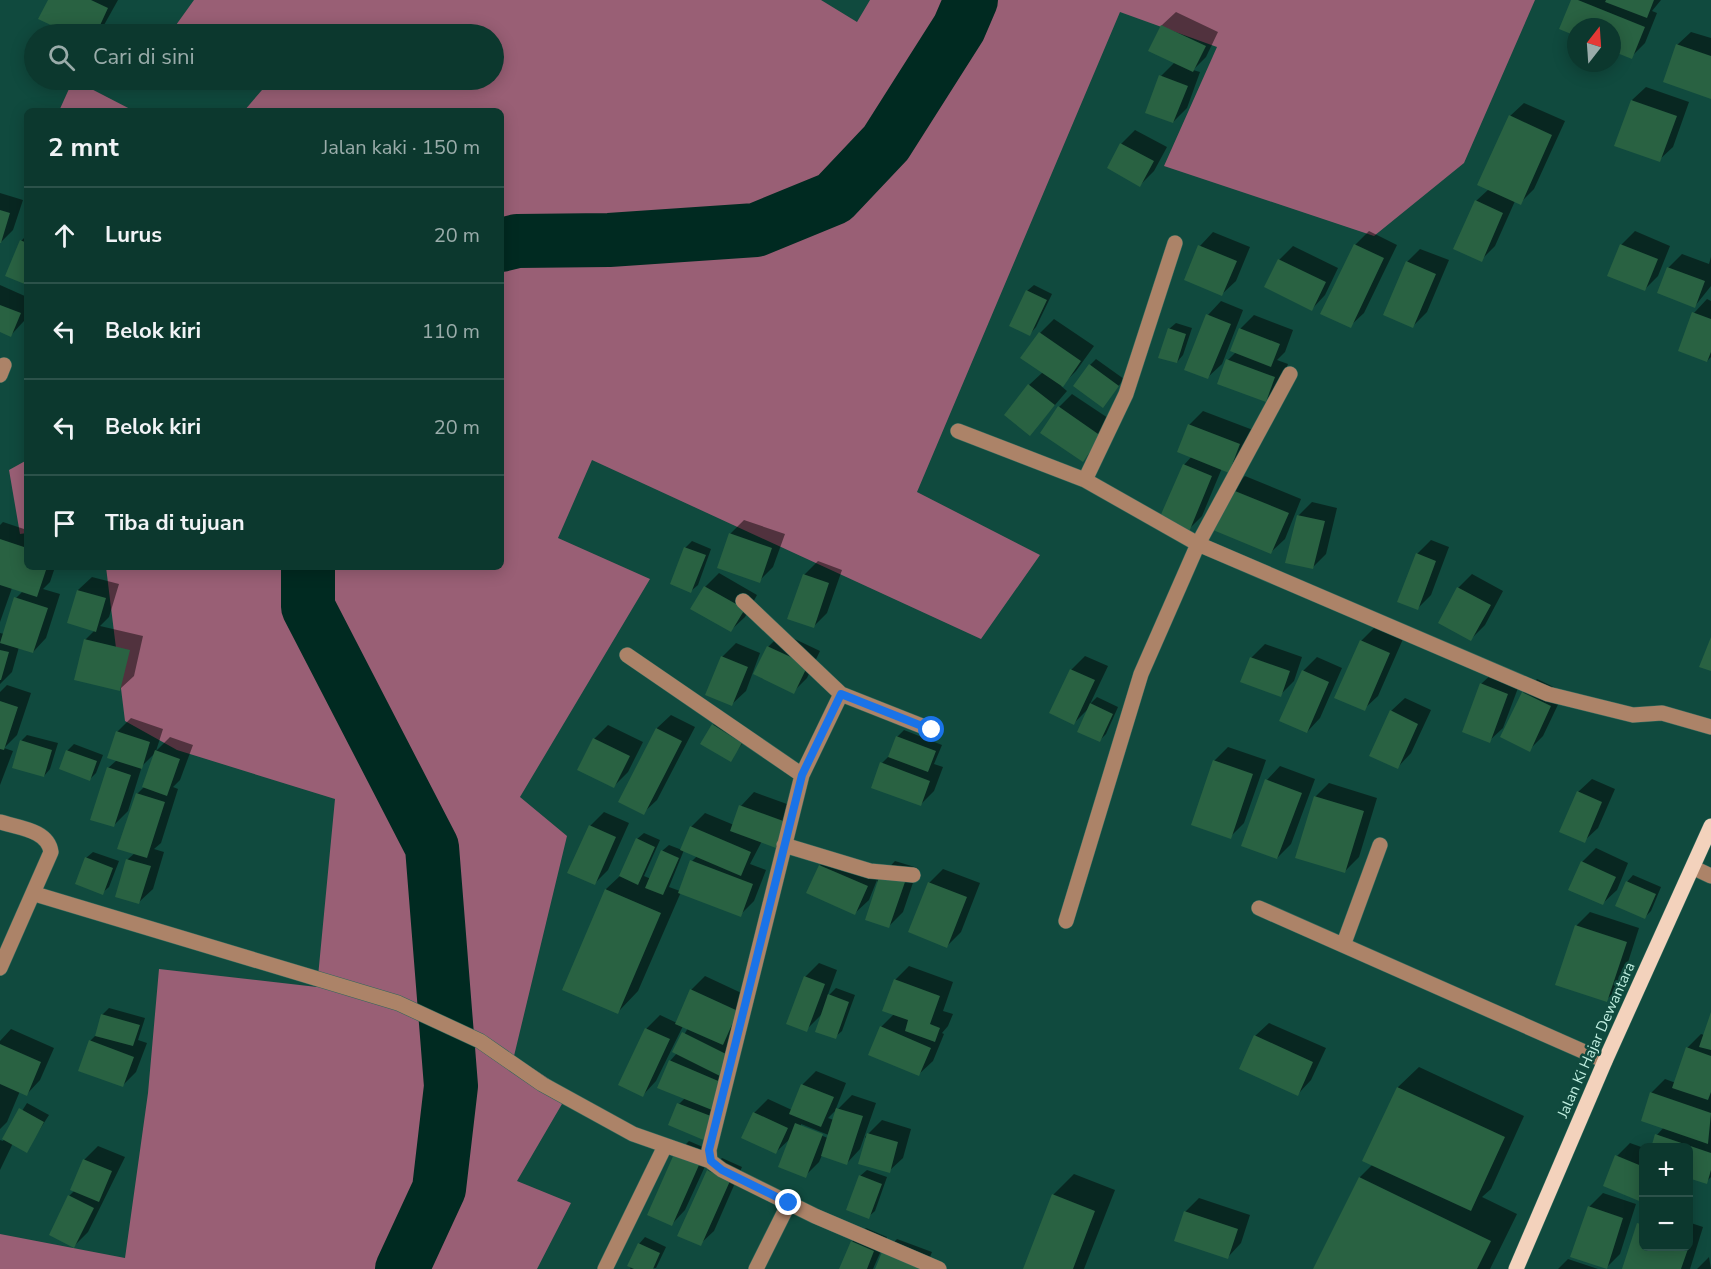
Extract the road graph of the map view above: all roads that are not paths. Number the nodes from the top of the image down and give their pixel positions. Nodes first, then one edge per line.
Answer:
1 (1175, 243) dead end
2 (1290, 374) dead end
3 (958, 430) dead end
4 (1085, 480) junction
5 (1198, 544) junction
6 (742, 601) dead end
7 (627, 655) dead end
8 (841, 694) junction
9 (1711, 727) edge
10 (932, 730) dead end
11 (802, 775) junction
12 (0, 822) edge
13 (1711, 826) edge
14 (784, 845) junction
15 (1380, 845) dead end
16 (1694, 868) junction
17 (913, 875) dead end
18 (1711, 876) edge
19 (34, 894) junction
20 (1259, 908) dead end
21 (1065, 921) dead end
22 (1344, 944) junction
23 (0, 968) edge
24 (1605, 1061) junction
25 (665, 1146) junction
26 (711, 1161) junction
27 (789, 1203) junction
28 (605, 1269) edge
29 (756, 1269) edge
30 (939, 1269) edge
31 (1516, 1269) edge

1 - 4 street
2 - 5 street
3 - 4 street
4 - 5 street
5 - 9 street
5 - 21 street
6 - 8 street
7 - 11 street
8 - 10 street
8 - 11 street
11 - 14 street
12 - 19 street
13 - 16 main road, Jalan Ki Hajar Dewantara
14 - 17 street
14 - 26 street
15 - 22 street
16 - 18 street
16 - 24 main road, Jalan Ki Hajar Dewantara
19 - 23 street
19 - 25 street
20 - 22 street
22 - 24 street
24 - 31 main road, Jalan Ki Hajar Dewantara
25 - 26 street
25 - 28 street
26 - 27 street
27 - 29 street
27 - 30 street

